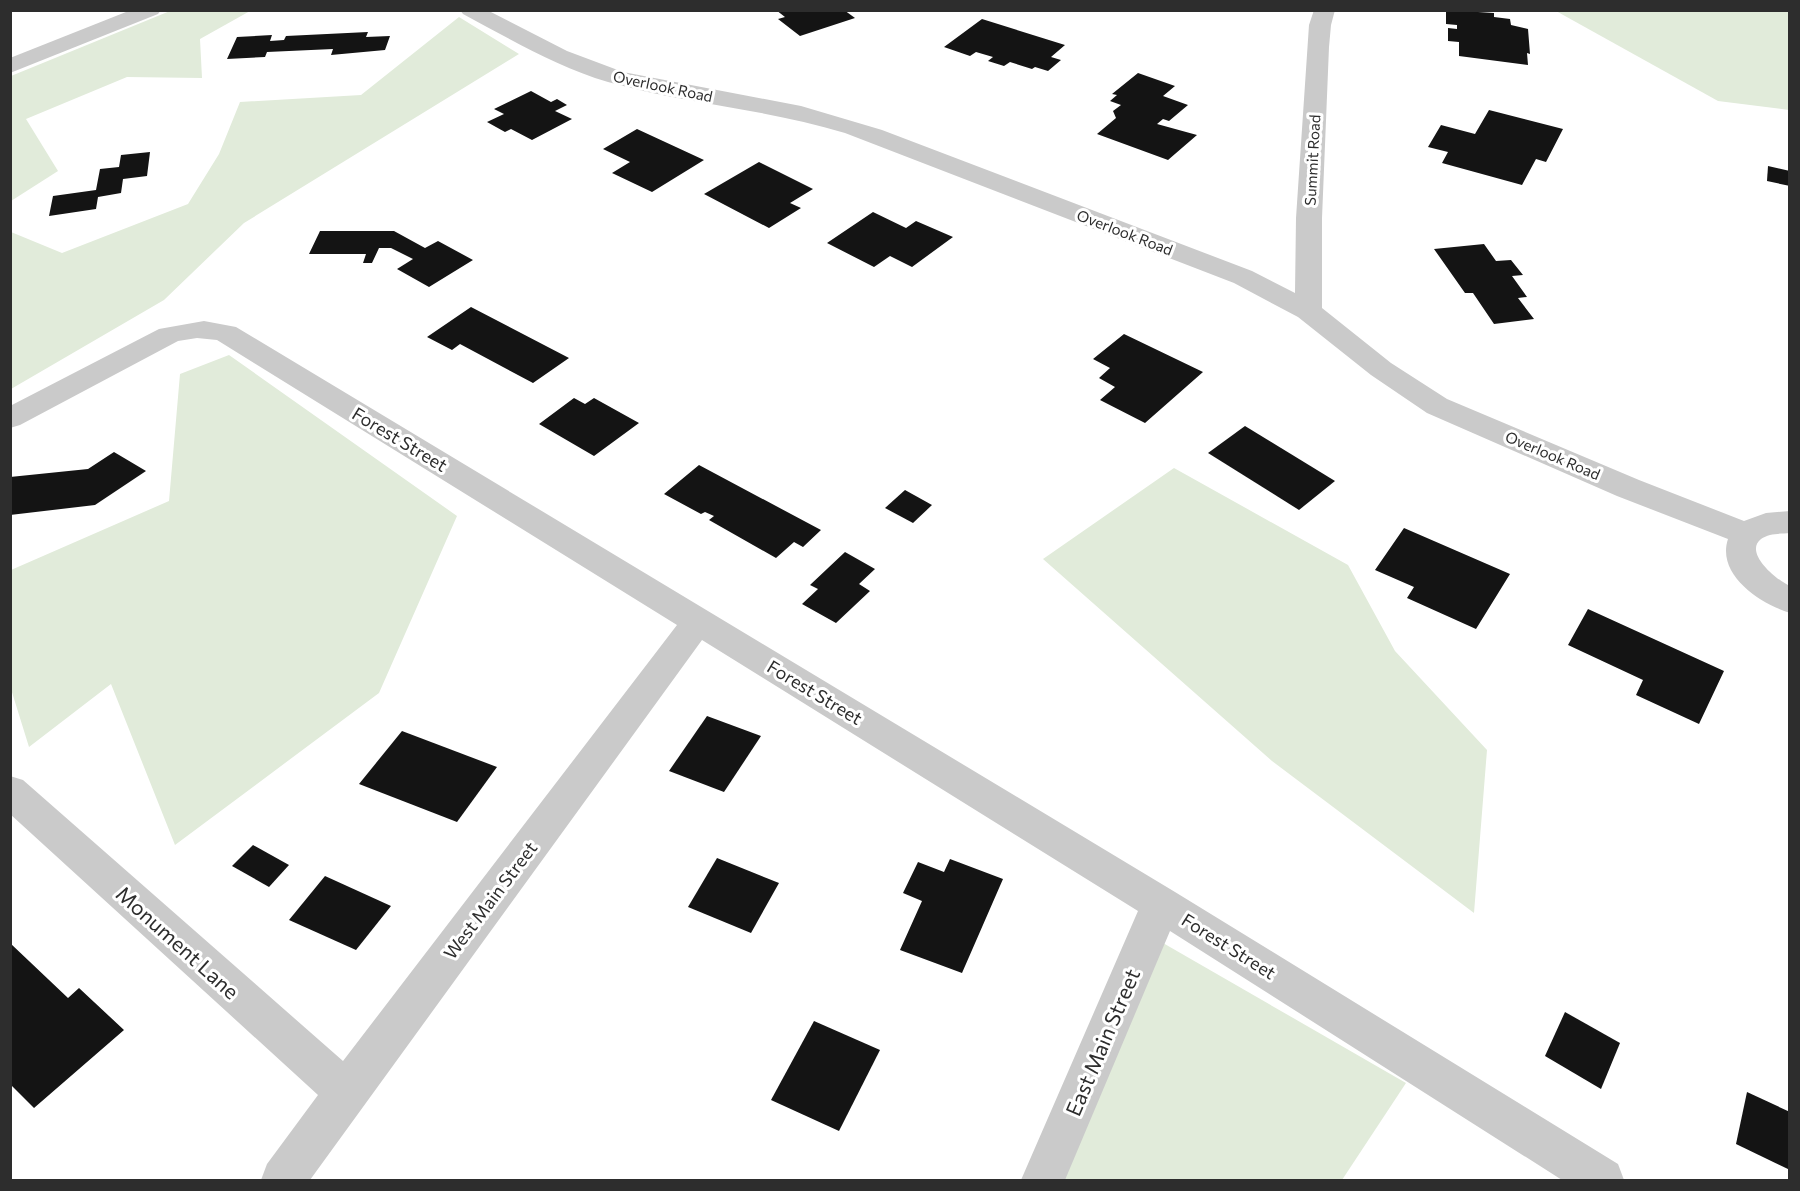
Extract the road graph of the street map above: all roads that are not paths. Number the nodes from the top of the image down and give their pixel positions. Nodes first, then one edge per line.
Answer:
1 (151, 10) edge
2 (470, 10) edge
3 (1325, 10) edge
4 (10, 66) edge
5 (1308, 311) junction
6 (10, 418) edge
7 (1790, 522) edge
8 (1746, 534) junction
9 (1790, 601) edge
10 (698, 621) junction
11 (10, 791) edge
12 (1161, 904) junction
13 (346, 1092) junction
14 (283, 1180) edge
15 (1043, 1180) edge
16 (1602, 1180) edge

1 - 4 street
2 - 5 street, Overlook Road
3 - 5 street, Summit Road
5 - 8 street, Overlook Road
6 - 10 street, Forest Street
7 - 8 street
8 - 9 street
10 - 12 street, Forest Street
10 - 13 street, West Main Street
11 - 13 street, Monument Lane
12 - 15 street, East Main Street
12 - 16 street, Forest Street
13 - 14 street, West Main Street

